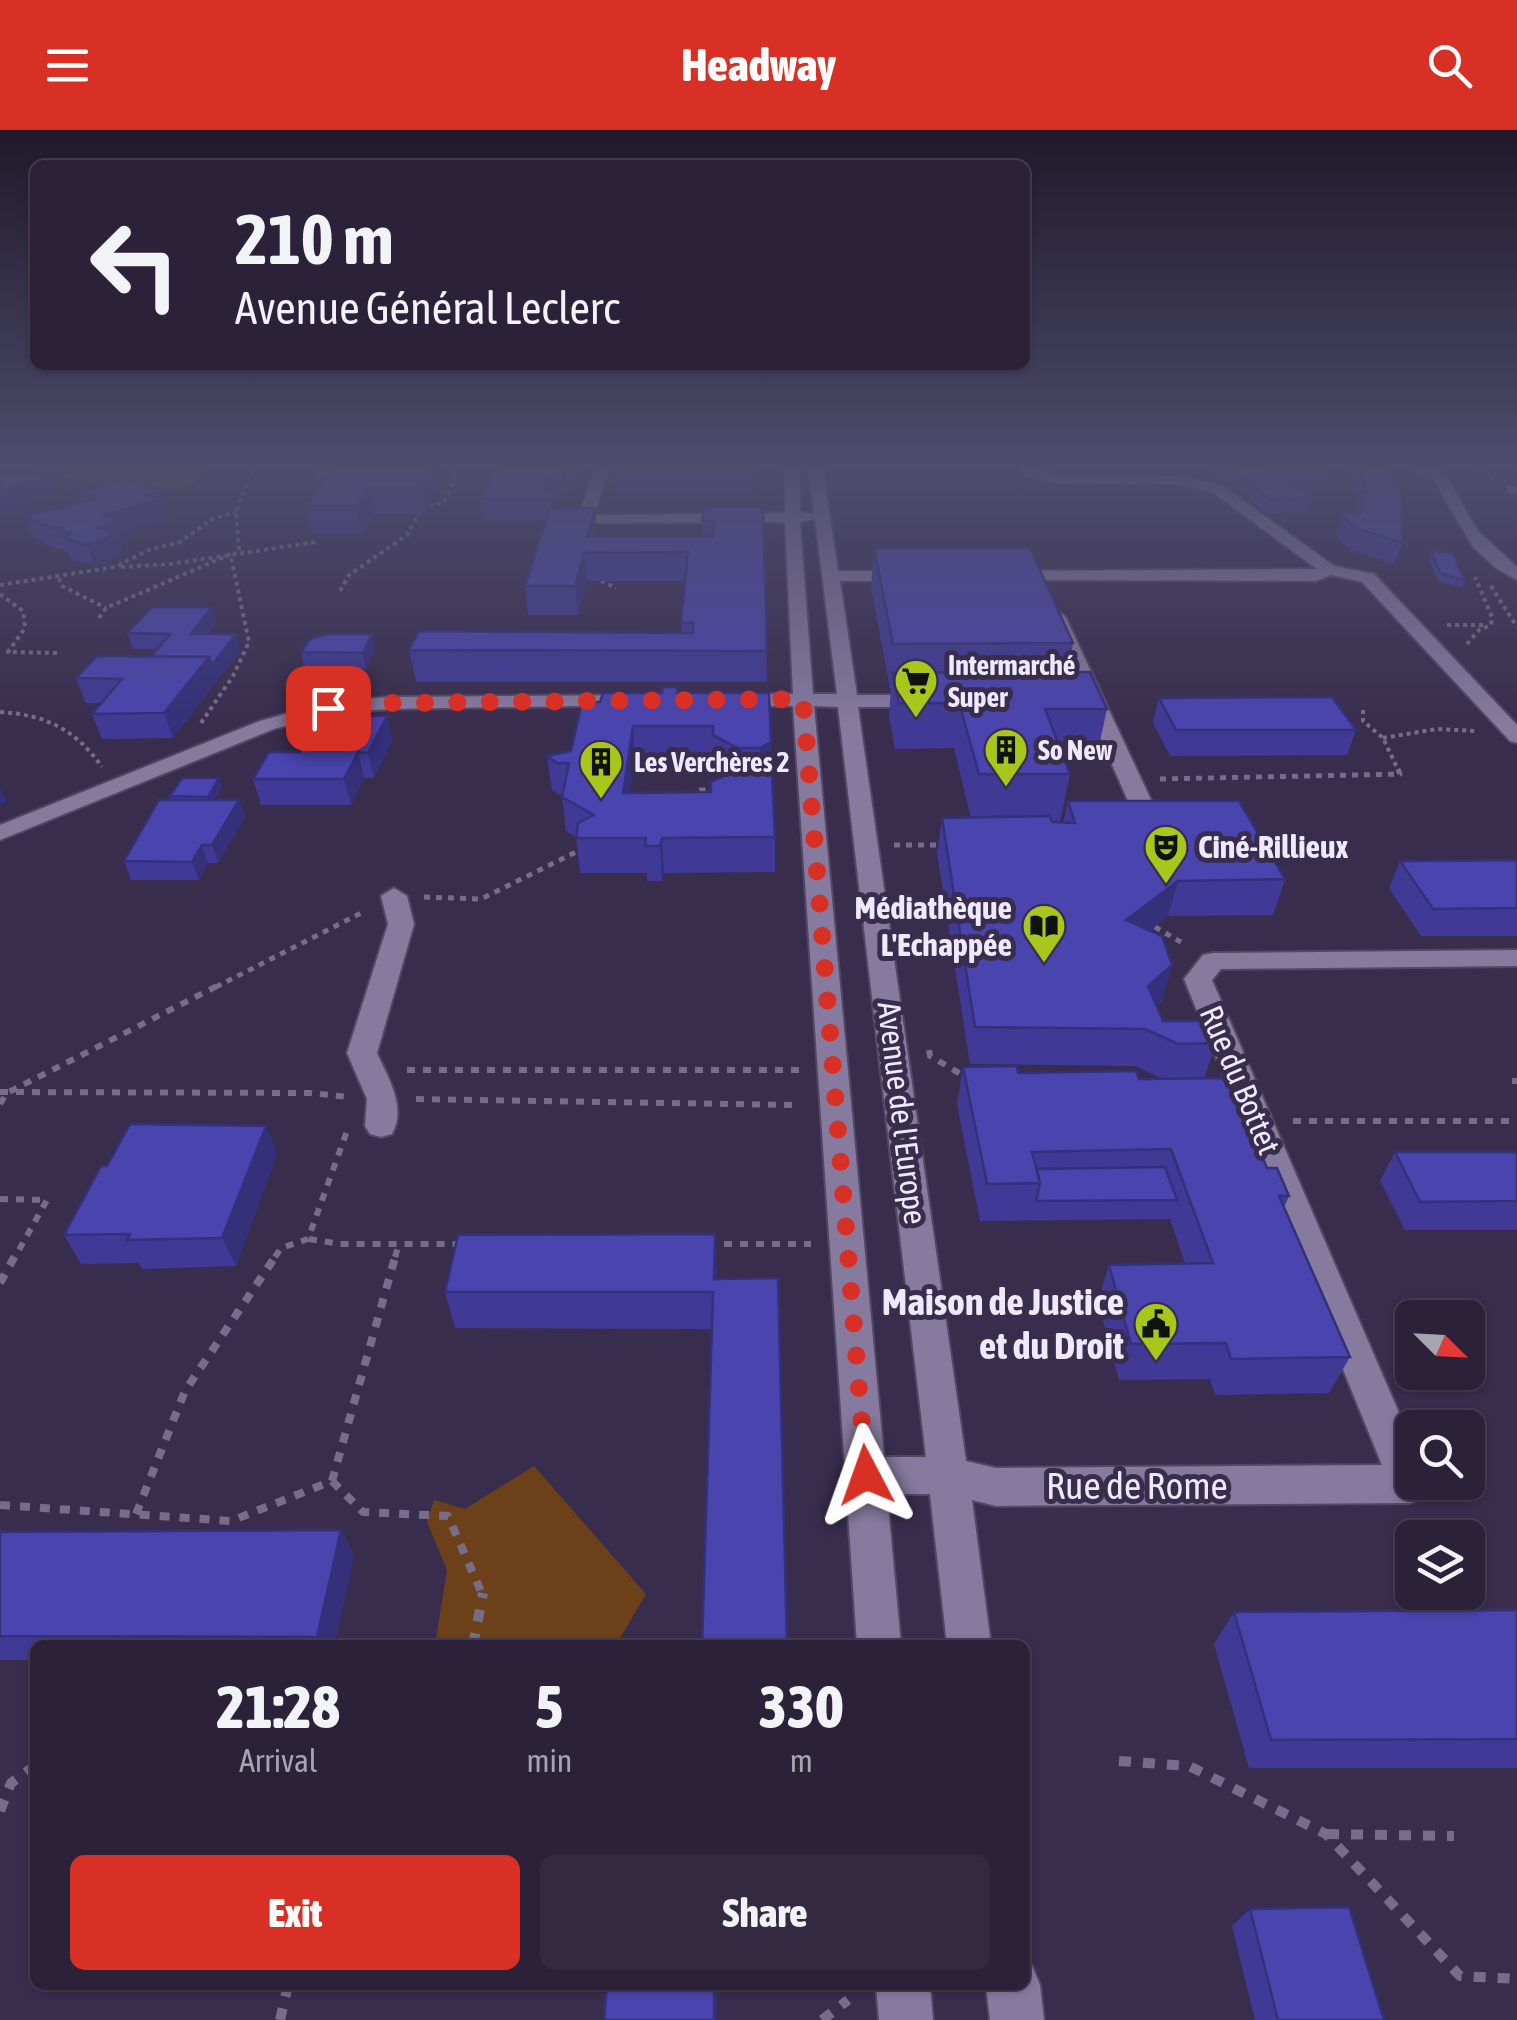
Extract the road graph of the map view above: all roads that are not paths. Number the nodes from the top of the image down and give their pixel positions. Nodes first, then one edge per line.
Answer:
1 (794, 551) edge
2 (827, 551) edge
3 (1303, 551) edge
4 (1485, 551) edge
5 (1329, 570) junction
6 (1517, 575) edge
7 (831, 576) junction
8 (927, 576) edge
9 (983, 576) edge
10 (1038, 576) junction
11 (803, 699) junction
12 (667, 700) edge
13 (704, 700) edge
14 (848, 700) junction
15 (945, 700) edge
16 (1515, 735) edge
17 (1148, 816) edge
18 (0, 834) edge
19 (394, 896) road end
20 (1517, 958) edge
21 (374, 1108) road end
22 (1395, 1448) edge
23 (866, 1475) junction
24 (948, 1476) junction
25 (1395, 1484) edge
26 (878, 1640) edge
27 (968, 1640) edge
28 (903, 1990) edge
29 (1014, 1990) edge
30 (906, 2020) edge
31 (1017, 2020) edge

1 - 11 street, Avenue de l'Europe
2 - 7 street, Avenue de l'Europe
3 - 5 street
4 - 6 street
5 - 10 street
5 - 16 street
7 - 8 street
7 - 14 street, Avenue de l'Europe
9 - 10 street
10 - 17 street
11 - 13 street
11 - 14 street
11 - 23 street, Avenue de l'Europe
12 - 18 street
14 - 15 street
14 - 24 street, Avenue de l'Europe
19 - 21 street
20 - 22 street, Rue du Bottet
23 - 24 street, Rue de Rome
23 - 26 street, Avenue de l'Europe
24 - 25 street, Rue de Rome
24 - 27 street, Avenue de l'Europe
28 - 30 street
29 - 31 street

